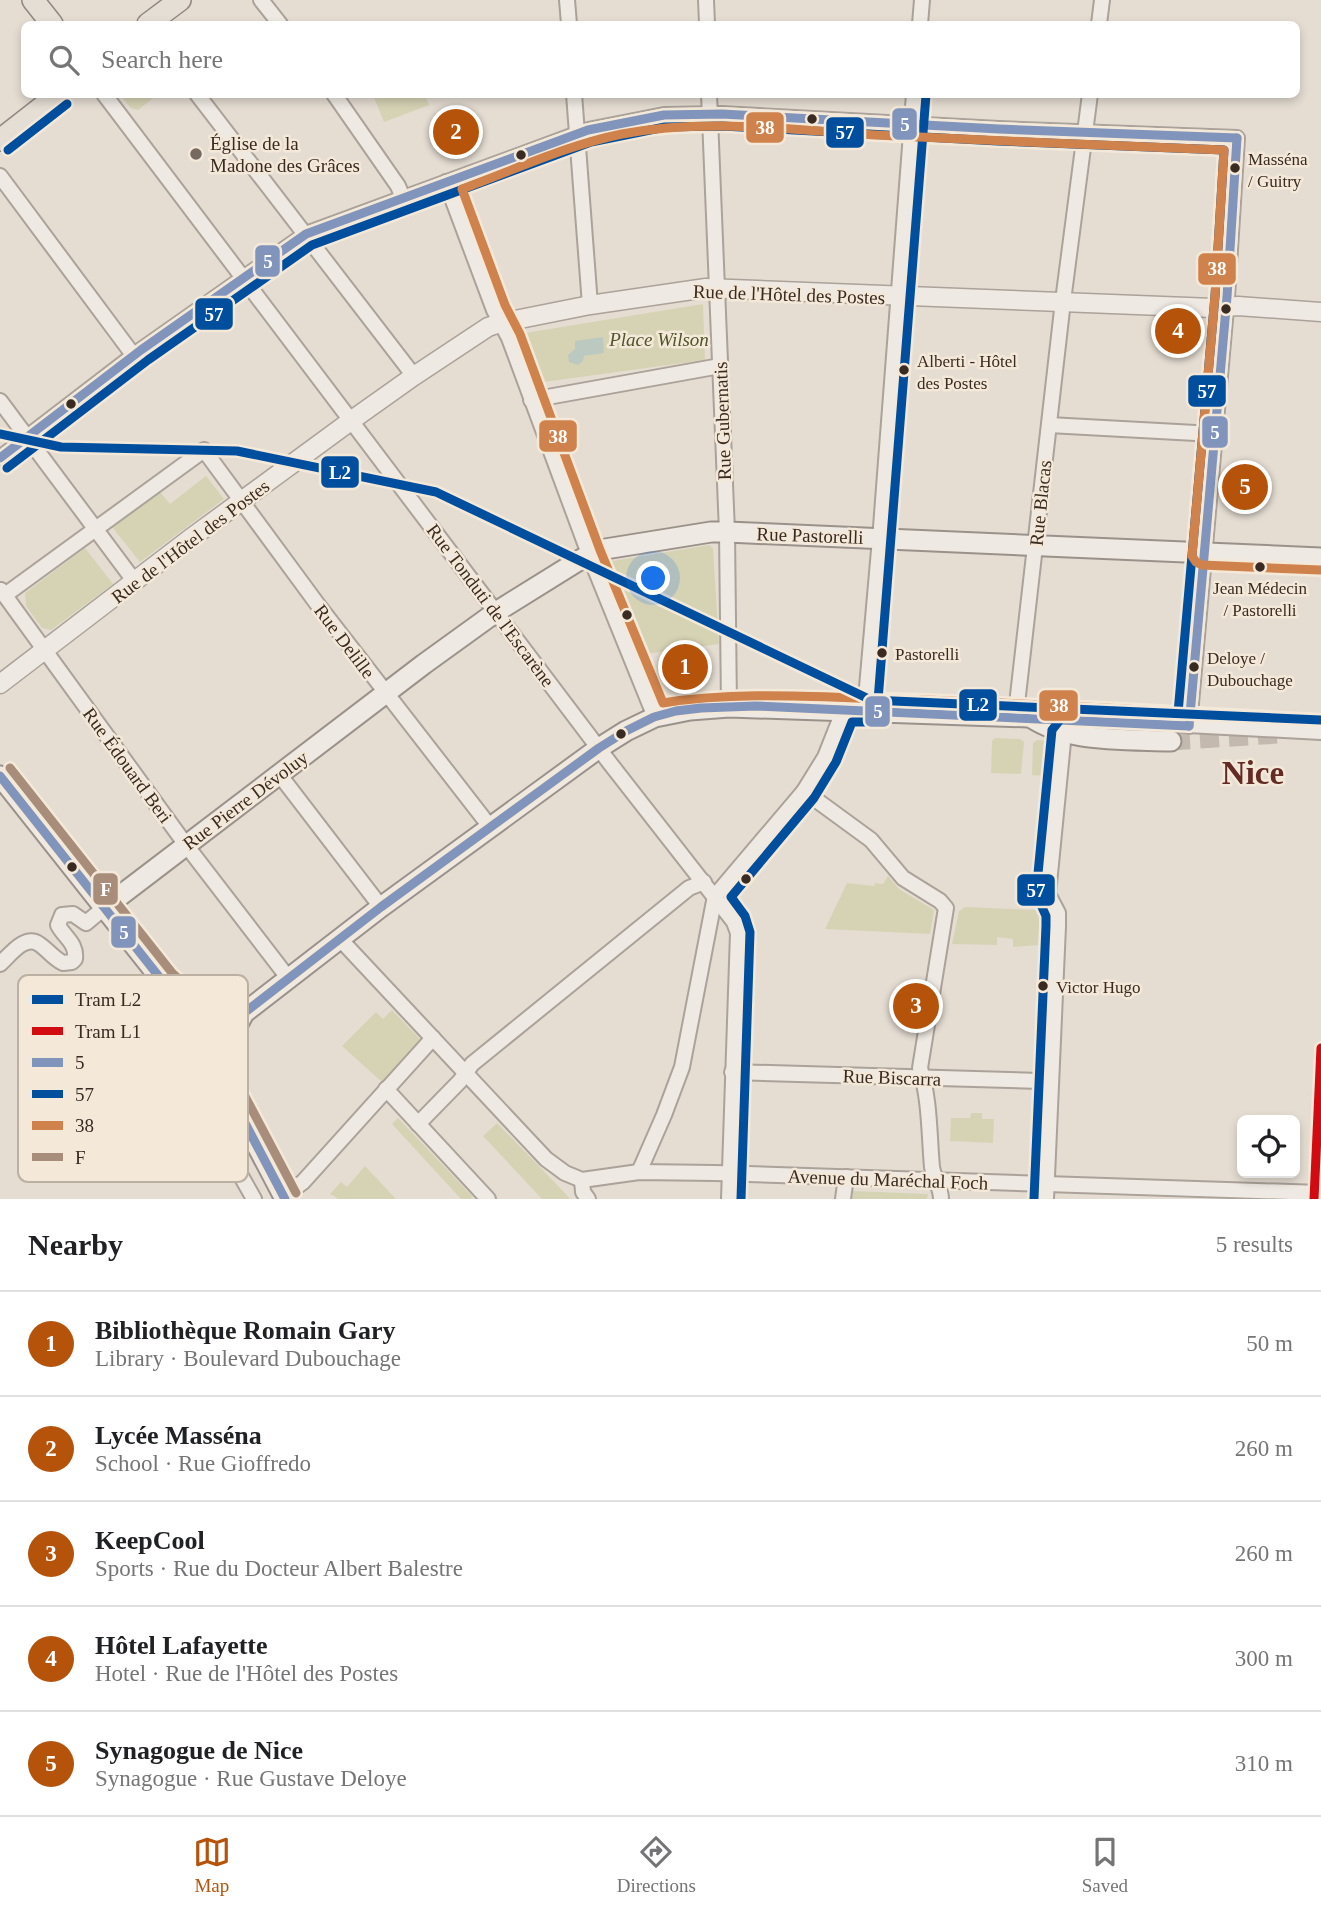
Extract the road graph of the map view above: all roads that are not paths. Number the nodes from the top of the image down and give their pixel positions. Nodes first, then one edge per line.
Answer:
1 (33, 0) edge
2 (180, 0) edge
3 (261, 0) edge
4 (567, 0) edge
5 (706, 0) edge
6 (922, 0) edge
7 (1102, 0) edge
8 (50, 21) edge
9 (152, 21) edge
10 (278, 21) edge
11 (569, 21) edge
12 (707, 21) edge
13 (920, 21) edge
14 (1099, 21) edge
15 (54, 98) edge
16 (107, 98) edge
17 (200, 98) edge
18 (337, 98) edge
19 (574, 98) edge
20 (709, 98) edge
21 (914, 98) edge
22 (1089, 98) edge
23 (710, 115) junction
24 (912, 124) junction
25 (1085, 131) junction
26 (578, 133) junction
27 (0, 141) edge
28 (0, 176) edge
29 (446, 182) junction
30 (402, 198) junction
31 (306, 234) junction
32 (243, 277) junction
33 (717, 288) junction
34 (898, 297) junction
35 (1063, 302) junction
36 (590, 305) junction
37 (1227, 307) junction
38 (1321, 312) edge
39 (500, 323) junction
40 (134, 355) junction
41 (720, 366) junction
42 (414, 376) junction
43 (531, 400) junction
44 (0, 401) edge
45 (352, 420) junction
46 (1049, 425) junction
47 (1214, 434) junction
48 (27, 437) junction
49 (0, 458) edge
50 (241, 503) junction
51 (95, 528) junction
52 (727, 532) junction
53 (880, 538) junction
54 (1035, 545) junction
55 (1204, 553) junction
56 (589, 554) junction
57 (1321, 558) edge
58 (135, 582) junction
59 (2, 592) edge
60 (496, 612) junction
61 (45, 650) junction
62 (0, 684) edge
63 (387, 694) junction
64 (729, 706) junction
65 (844, 709) junction
66 (865, 710) junction
67 (1023, 710) junction
68 (654, 717) junction
69 (1071, 725) junction
70 (1189, 726) junction
71 (1321, 732) edge
72 (1171, 741) tunnel mouth
73 (599, 748) junction
74 (279, 774) junction
75 (0, 776) edge
76 (804, 791) junction
77 (491, 828) junction
78 (186, 845) junction
79 (704, 882) junction
80 (715, 896) junction
81 (381, 907) junction
82 (104, 908) junction
83 (340, 939) junction
84 (0, 964) edge
85 (158, 975) edge
86 (289, 979) junction
87 (248, 1010) edge
88 (433, 1038) junction
89 (733, 1072) junction
90 (466, 1073) junction
91 (923, 1078) junction
92 (1051, 1079) junction
93 (386, 1089) junction
94 (418, 1124) junction
95 (248, 1129) edge
96 (639, 1172) junction
97 (731, 1174) junction
98 (846, 1177) junction
99 (582, 1180) junction
100 (936, 1180) junction
101 (244, 1182) edge
102 (1047, 1183) junction
103 (1321, 1193) edge
104 (284, 1198) edge
105 (254, 1199) edge
106 (488, 1199) edge
107 (588, 1199) edge
108 (729, 1199) edge
109 (843, 1199) edge
110 (941, 1199) edge
111 (1046, 1199) edge

1 - 8 main road
2 - 9 main road
3 - 10 street
4 - 11 street
5 - 12 street
6 - 13 street
7 - 14 street
15 - 27 main road
16 - 32 street, Rue Tonduti de l'Escarène
17 - 31 street
18 - 30 street
19 - 26 street
20 - 23 street, Rue Gubernatis
21 - 24 street
22 - 25 street, Rue Blacas
23 - 24 street
23 - 26 street
23 - 33 street, Rue Gubernatis
24 - 25 street
24 - 34 street
25 - 35 street, Rue Blacas
25 - 37 street
26 - 29 street
26 - 36 street
28 - 40 street
29 - 30 street
29 - 39 street
30 - 31 street
31 - 32 street
31 - 42 street
32 - 40 street
32 - 45 street, Rue Tonduti de l'Escarène
33 - 34 street, Rue de l'Hôtel des Postes
33 - 36 street, Rue de l'Hôtel des Postes
33 - 41 street, Rue Gubernatis
34 - 35 street, Rue de l'Hôtel des Postes
34 - 53 street
35 - 37 street, Rue de l'Hôtel des Postes
35 - 46 street, Rue Blacas
36 - 39 street, Rue de l'Hôtel des Postes
37 - 38 street, Rue de l'Hôtel des Postes
37 - 47 street
39 - 42 street, Rue de l'Hôtel des Postes
39 - 43 street
40 - 48 street
41 - 43 street
41 - 52 street, Rue Gubernatis
42 - 45 street, Rue de l'Hôtel des Postes
43 - 56 street
44 - 48 street
45 - 50 street, Rue de l'Hôtel des Postes
45 - 60 street, Rue Tonduti de l'Escarène
46 - 47 street
46 - 54 street, Rue Blacas
47 - 55 street
48 - 49 street
48 - 51 street
50 - 51 street, Rue Delille
50 - 58 street, Rue de l'Hôtel des Postes
50 - 63 street, Rue Delille
51 - 58 street
51 - 59 street
52 - 53 main road, Rue Pastorelli
52 - 56 main road, Rue Pastorelli
52 - 64 street, Rue Gubernatis
53 - 54 main road, Rue Pastorelli
53 - 66 street
54 - 55 main road, Rue Pastorelli
54 - 67 street, Rue Blacas
55 - 57 main road, Rue Pastorelli
55 - 70 street
56 - 60 main road, Rue Pastorelli
56 - 68 street
58 - 61 street, Rue de l'Hôtel des Postes
59 - 61 street, Rue Édouard Beri
60 - 63 main road, Rue Pastorelli
60 - 73 street, Rue Tonduti de l'Escarène
61 - 62 street, Rue de l'Hôtel des Postes
61 - 78 street, Rue Édouard Beri
63 - 74 main road, Rue Pierre Dévoluy
63 - 77 street, Rue Delille
64 - 65 main road
64 - 68 main road
65 - 66 main road
65 - 76 street
66 - 67 main road
67 - 69 main road
68 - 73 main road
69 - 70 street
69 - 72 main road
69 - 92 street
70 - 71 street
73 - 77 main road
73 - 79 street, Rue Tonduti de l'Escarène
74 - 78 main road, Rue Pierre Dévoluy
74 - 81 street
75 - 82 main road
76 - 80 street
76 - 91 street
77 - 81 main road
78 - 82 main road, Rue Pierre Dévoluy
78 - 86 street, Rue Édouard Beri
79 - 80 street, Rue Tonduti de l'Escarène
79 - 90 street
80 - 89 street, Rue Tonduti de l'Escarène
80 - 96 street
81 - 83 main road
82 - 84 street
82 - 85 main road
83 - 86 main road
83 - 88 street
86 - 87 main road
88 - 90 street
88 - 93 street
89 - 91 street, Rue Biscarra
89 - 97 street
90 - 94 street
90 - 99 street
91 - 92 street, Rue Biscarra
91 - 100 street
92 - 102 street
93 - 94 street
93 - 104 street
94 - 106 street
95 - 104 main road
96 - 97 street, Avenue du Maréchal Foch
96 - 99 street, Avenue du Maréchal Foch
97 - 98 street, Avenue du Maréchal Foch
97 - 108 street
98 - 100 street, Avenue du Maréchal Foch
98 - 109 street
99 - 107 street
100 - 102 street, Avenue du Maréchal Foch
100 - 110 street
101 - 105 street
102 - 103 street, Avenue du Maréchal Foch
102 - 111 street

